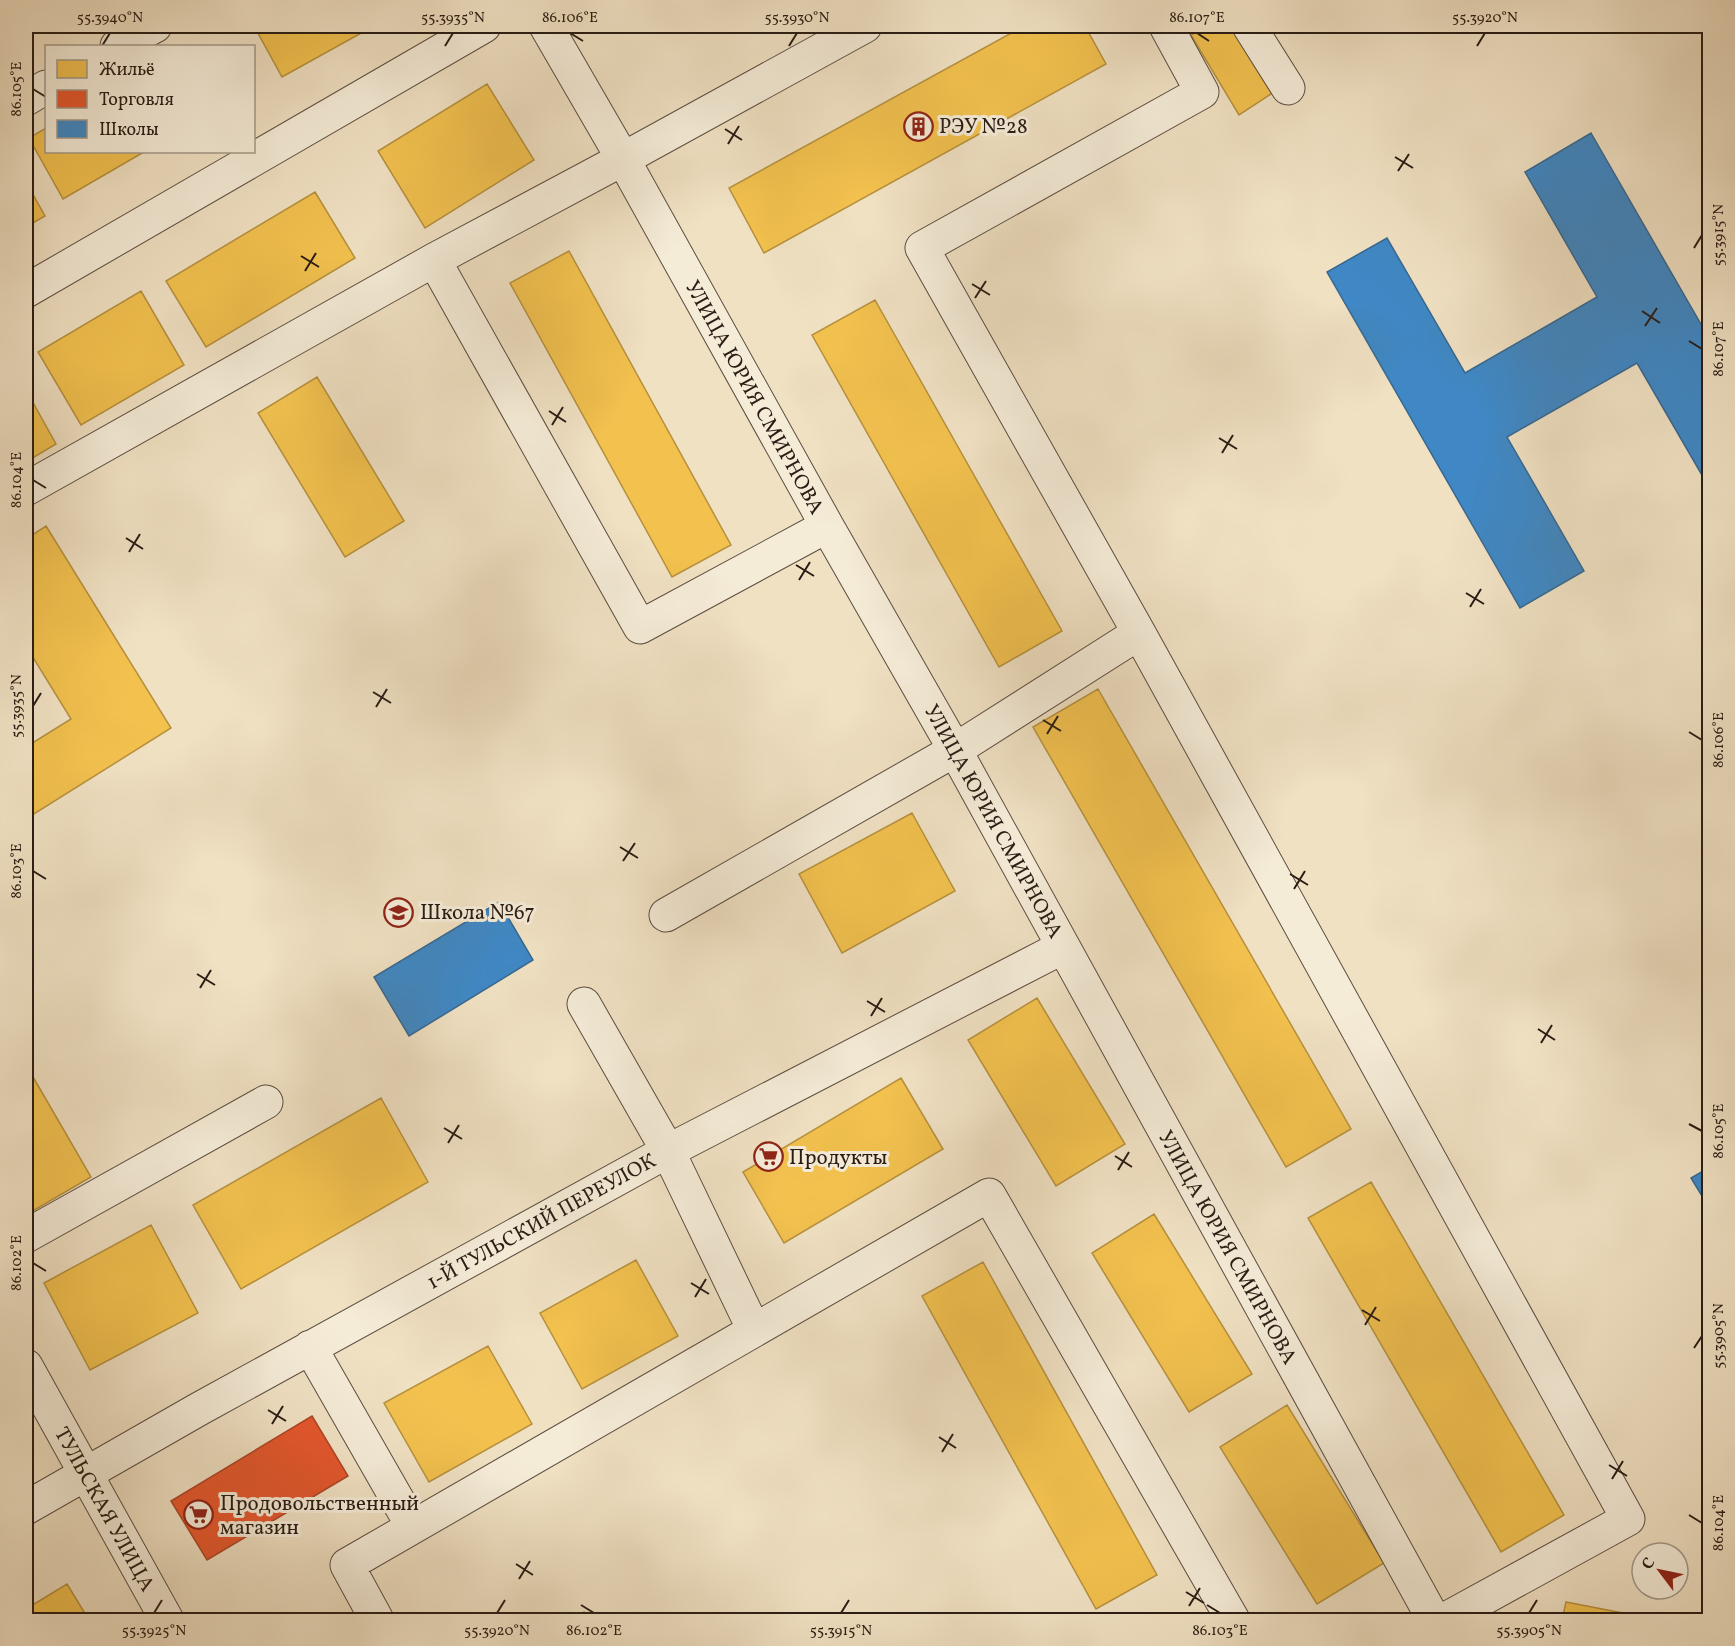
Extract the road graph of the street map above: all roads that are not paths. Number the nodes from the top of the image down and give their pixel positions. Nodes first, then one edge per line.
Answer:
1 (155, 26) edge
2 (484, 26) edge
3 (546, 26) edge
4 (865, 26) edge
5 (1168, 26) edge
6 (1249, 26) edge
7 (119, 45) edge
8 (45, 88) edge
9 (1288, 88) dead end
10 (26, 99) edge
11 (623, 159) junction
12 (434, 260) junction
13 (26, 291) edge
14 (26, 489) edge
15 (827, 526) junction
16 (1139, 633) junction
17 (955, 750) junction
18 (666, 915) dead end
19 (1064, 947) junction
20 (584, 1004) dead end
21 (266, 1101) dead end
22 (668, 1151) junction
23 (26, 1236) edge
24 (754, 1330) junction
25 (310, 1347) junction
26 (26, 1366) edge
27 (85, 1474) junction
28 (26, 1508) edge
29 (413, 1527) junction
30 (167, 1620) edge
31 (377, 1620) edge
32 (1233, 1620) edge
33 (1434, 1620) edge
34 (1443, 1620) edge

1 - 7 street
2 - 13 street
3 - 11 street, УЛИЦА ЮРИЯ СМИРНОВА
4 - 11 street
5 - 16 street
6 - 9 street
8 - 10 street
11 - 12 street
11 - 15 street, УЛИЦА ЮРИЯ СМИРНОВА
12 - 14 street
12 - 15 street
15 - 17 street, УЛИЦА ЮРИЯ СМИРНОВА
16 - 17 street
16 - 34 street
17 - 18 street
17 - 19 street, УЛИЦА ЮРИЯ СМИРНОВА
19 - 22 street, 1-Й ТУЛЬСКИЙ ПЕРЕУЛОК
19 - 33 street, УЛИЦА ЮРИЯ СМИРНОВА
20 - 22 street
21 - 23 street
22 - 24 street
22 - 25 street, 1-Й ТУЛЬСКИЙ ПЕРЕУЛОК
24 - 29 street
24 - 32 street
25 - 27 street, 1-Й ТУЛЬСКИЙ ПЕРЕУЛОК
25 - 29 street
26 - 27 street, ТУЛЬСКАЯ УЛИЦА
27 - 28 street, 1-Й ТУЛЬСКИЙ ПЕРЕУЛОК
27 - 30 street, ТУЛЬСКАЯ УЛИЦА
29 - 31 street

